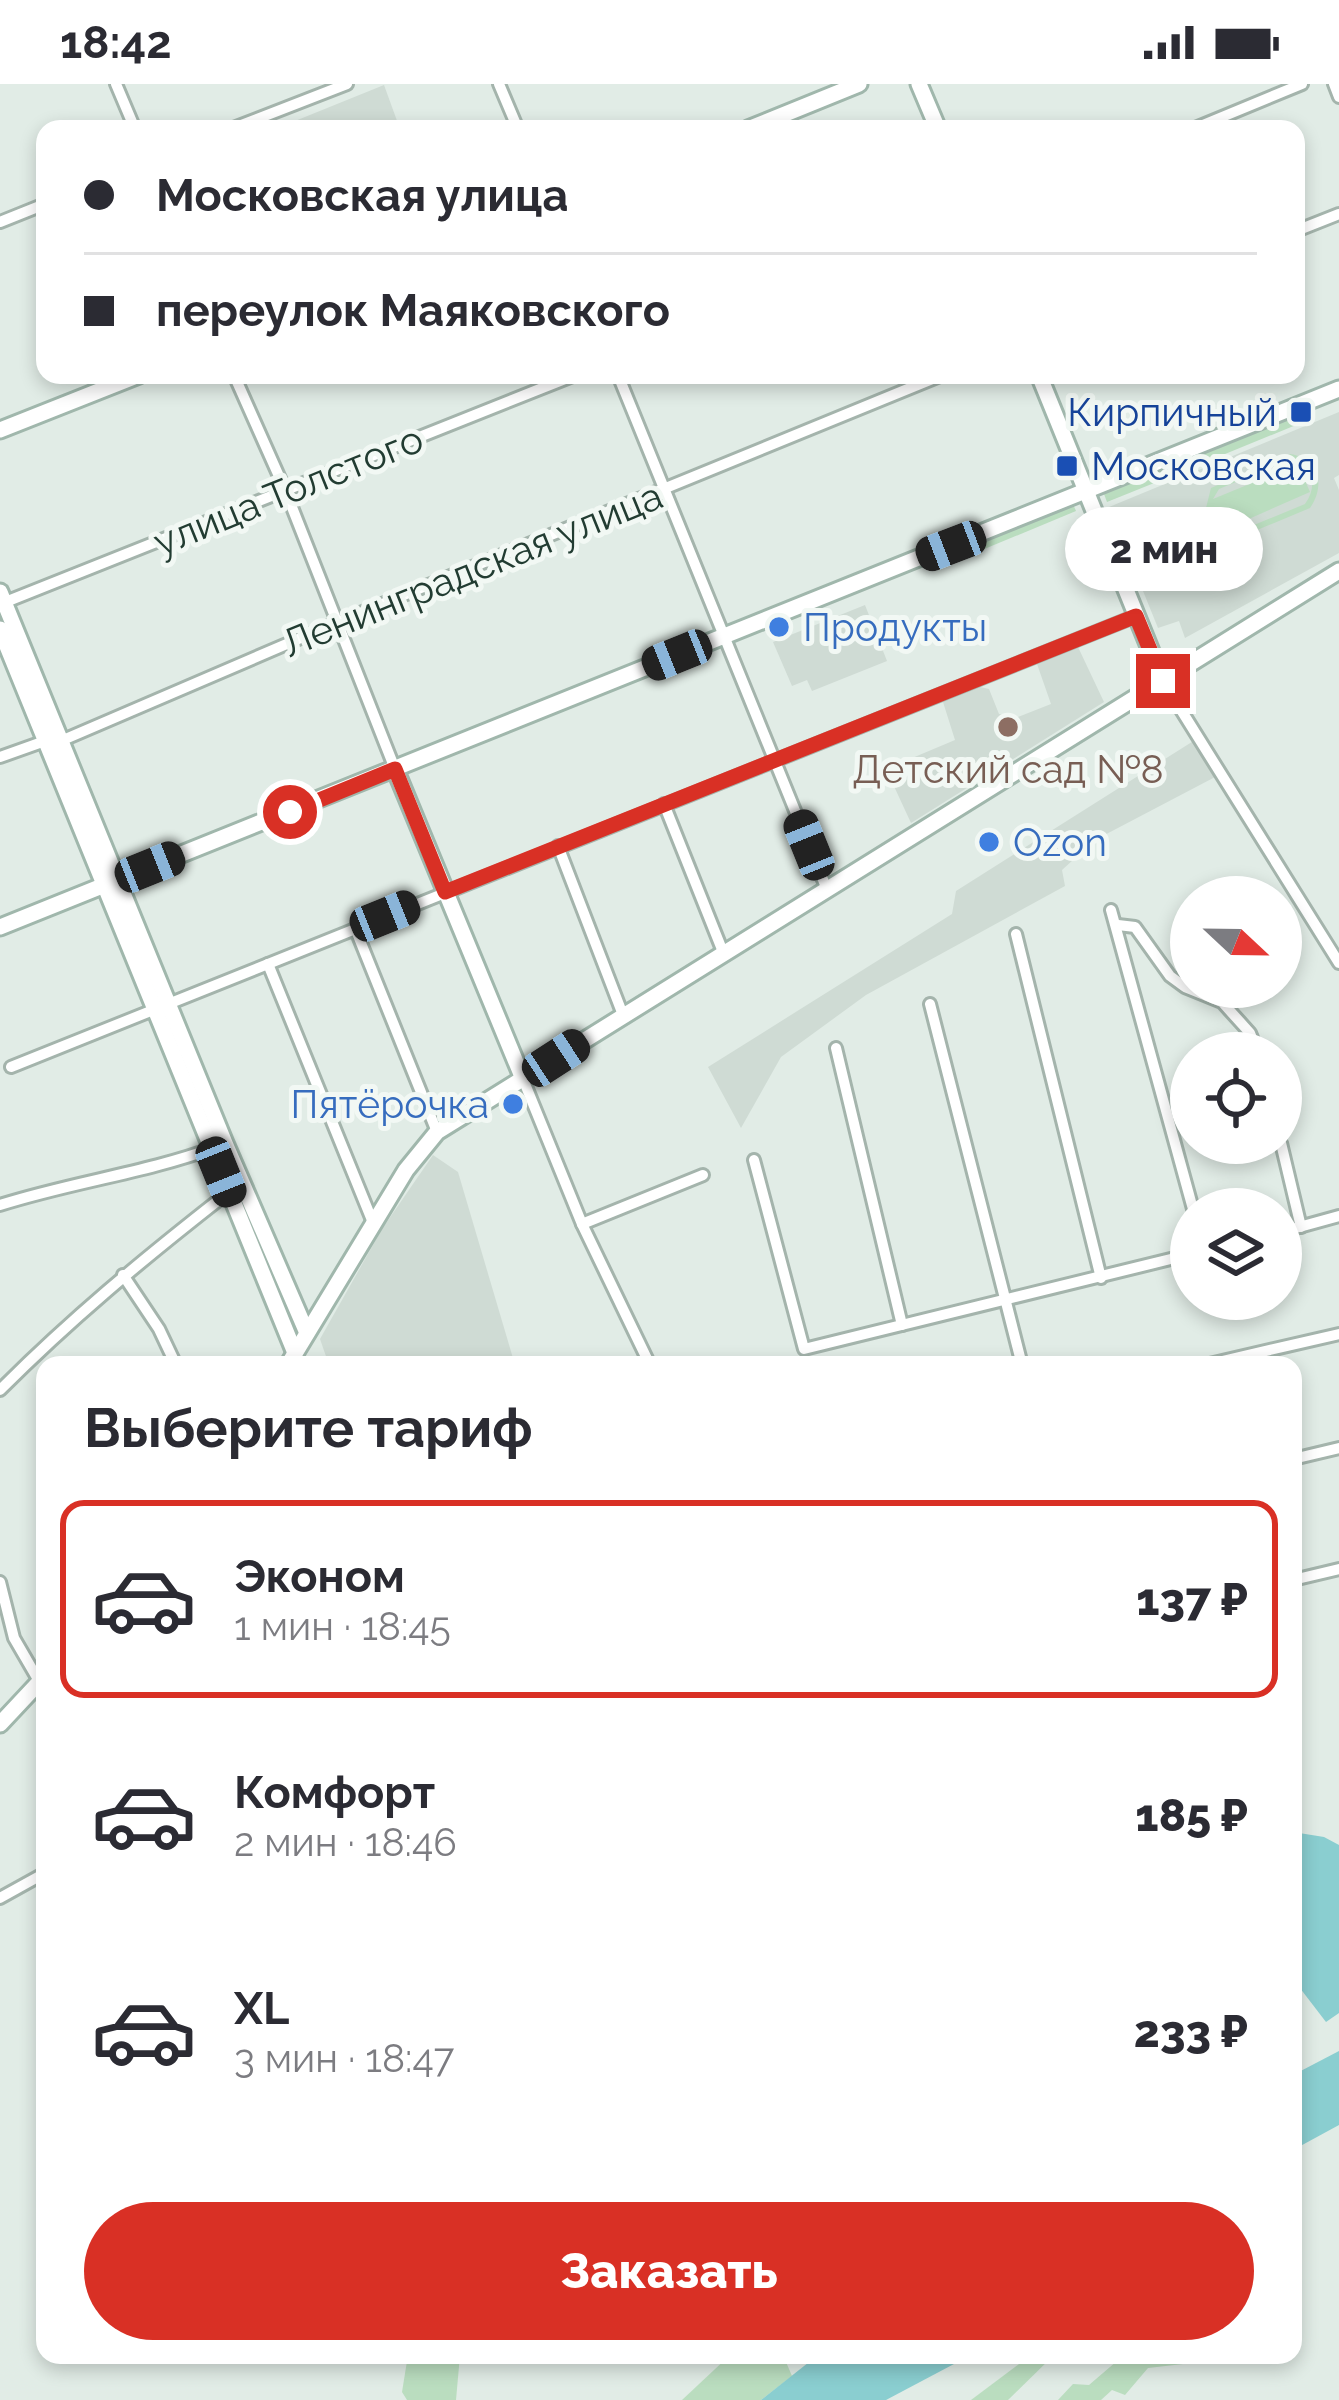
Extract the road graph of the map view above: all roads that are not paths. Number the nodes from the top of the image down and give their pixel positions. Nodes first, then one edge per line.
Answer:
1 (116, 84) edge
2 (347, 84) edge
3 (499, 84) edge
4 (859, 84) edge
5 (920, 84) edge
6 (1302, 84) edge
7 (1334, 84) edge
8 (1339, 97) edge
9 (131, 120) edge
10 (254, 120) edge
11 (514, 120) edge
12 (770, 120) edge
13 (934, 120) edge
14 (1215, 120) edge
15 (36, 208) edge
16 (1339, 214) edge
17 (0, 222) edge
18 (1305, 227) edge
19 (116, 384) edge
20 (238, 384) edge
21 (553, 384) edge
22 (622, 384) edge
23 (921, 384) edge
24 (1043, 384) edge
25 (1339, 389) edge
26 (0, 430) edge
27 (286, 491) junction
28 (666, 491) junction
29 (1085, 492) junction
30 (1339, 571) edge
31 (2, 600) edge
32 (1136, 616) junction
33 (338, 622) junction
34 (0, 629) edge
35 (725, 636) junction
36 (1163, 681) junction
37 (63, 740) junction
38 (45, 741) junction
39 (0, 758) edge
40 (775, 760) junction
41 (395, 769) junction
42 (664, 804) junction
43 (558, 846) junction
44 (111, 884) junction
45 (826, 887) junction
46 (445, 892) junction
47 (1111, 910) dead end
48 (1118, 925) junction
49 (0, 927) edge
50 (355, 928) junction
51 (1016, 934) dead end
52 (723, 952) junction
53 (1339, 963) edge
54 (268, 964) junction
55 (930, 1004) dead end
56 (162, 1008) junction
57 (623, 1015) junction
58 (1249, 1032) edge
59 (836, 1048) dead end
60 (11, 1067) dead end
61 (523, 1079) junction
62 (437, 1132) junction
63 (219, 1146) junction
64 (754, 1160) dead end
65 (703, 1175) dead end
66 (1187, 1188) edge
67 (238, 1192) junction
68 (0, 1205) edge
69 (1339, 1216) edge
70 (582, 1223) junction
71 (374, 1225) junction
72 (1302, 1227) edge
73 (1170, 1260) edge
74 (123, 1275) junction
75 (1101, 1278) junction
76 (1006, 1301) junction
77 (902, 1325) junction
78 (308, 1334) junction
79 (1339, 1334) edge
80 (172, 1356) edge
81 (292, 1356) edge
82 (297, 1356) edge
83 (646, 1356) edge
84 (1020, 1356) edge
85 (1244, 1356) edge
86 (0, 1390) edge
87 (1339, 1448) edge
88 (1302, 1457) edge
89 (1339, 1570) edge
90 (1302, 1578) edge
91 (0, 1582) edge
92 (36, 1669) edge
93 (36, 1685) edge
94 (0, 1724) edge
95 (36, 1878) edge
96 (0, 1898) edge

1 - 9 street
2 - 10 street
3 - 11 street
4 - 12 street
5 - 13 street
6 - 14 street
7 - 8 street
15 - 17 street
16 - 18 street
19 - 26 street
20 - 27 street
21 - 27 street, улица Толстого
22 - 28 street
23 - 28 street, Ленинградская улица
24 - 29 street
25 - 29 street
27 - 31 street, улица Толстого
27 - 33 street
28 - 33 street, Ленинградская улица
28 - 35 street
29 - 32 street
29 - 35 street
30 - 36 street
31 - 37 street
32 - 36 street
32 - 40 street
33 - 37 street, Ленинградская улица
33 - 41 street
34 - 38 street
35 - 40 street
35 - 41 street
36 - 45 street
36 - 53 street
37 - 38 street, Ленинградская улица
37 - 44 street
38 - 39 street, Ленинградская улица
38 - 44 street
40 - 42 street
40 - 45 street
41 - 44 street
41 - 46 street
42 - 43 street
42 - 52 street
43 - 46 street
43 - 57 street
44 - 49 street
44 - 56 street
45 - 52 street
46 - 50 street
46 - 61 street
47 - 48 street
48 - 58 street
48 - 66 street
50 - 54 street
50 - 62 street
51 - 75 street
52 - 57 street
54 - 56 street
54 - 71 street
55 - 76 street
56 - 60 street
56 - 63 street
57 - 61 street
59 - 77 street
61 - 62 street
61 - 70 street
62 - 71 street
63 - 67 street
63 - 68 street
64 - 77 street
65 - 70 street
67 - 74 street
67 - 78 street
67 - 81 street
69 - 72 street
70 - 83 street
71 - 78 street
73 - 75 street
74 - 80 street
74 - 86 street
75 - 76 street
76 - 77 street
76 - 84 street
78 - 82 street
79 - 85 street
87 - 88 street
89 - 90 street
91 - 92 street
93 - 94 street
95 - 96 street

